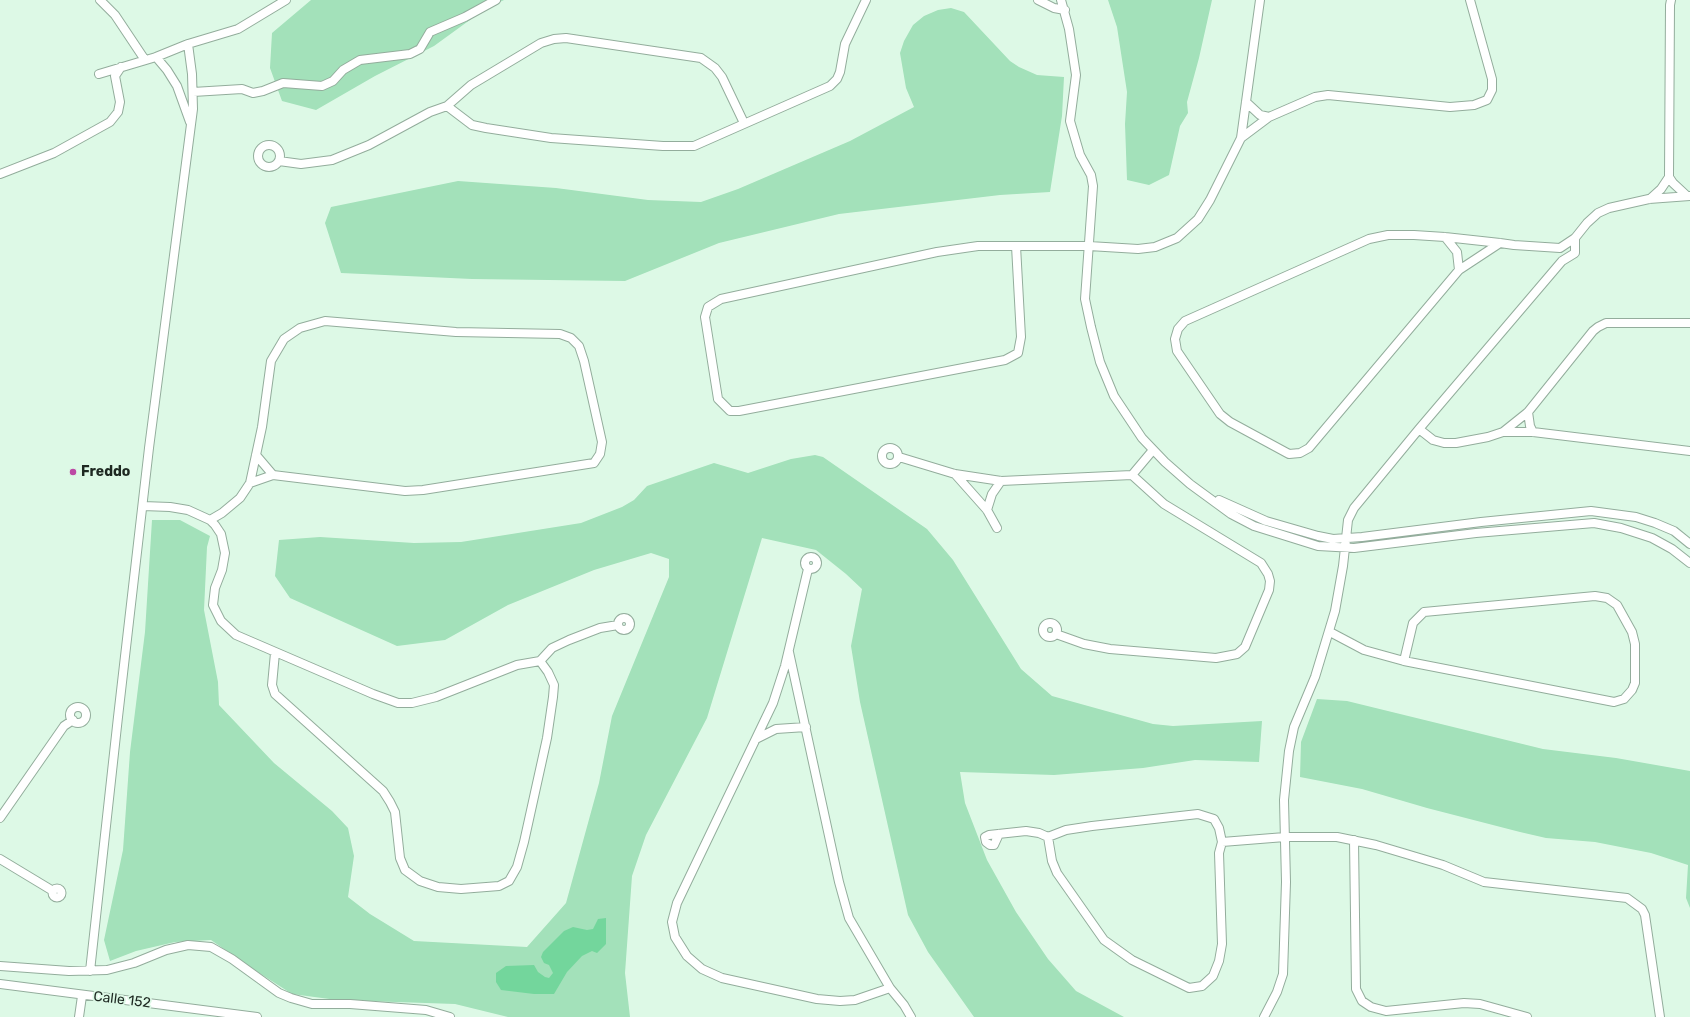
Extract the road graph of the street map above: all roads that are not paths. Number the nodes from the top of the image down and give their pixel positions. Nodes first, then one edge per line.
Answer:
1 (100, 0) edge
2 (286, 0) edge
3 (496, 0) edge
4 (866, 0) edge
5 (1038, 0) edge
6 (1061, 0) edge
7 (1260, 0) edge
8 (1470, 0) edge
9 (1671, 0) edge
10 (1065, 10) junction
11 (188, 44) junction
12 (156, 57) junction
13 (145, 60) junction
14 (121, 67) junction
15 (99, 74) dead end
16 (193, 92) junction
17 (1246, 102) junction
18 (447, 106) junction
19 (1269, 116) junction
20 (190, 122) junction
21 (744, 123) junction
22 (1241, 138) junction
23 (279, 161) dead end
24 (0, 174) edge
25 (1670, 177) junction
26 (1689, 196) edge
27 (1649, 199) junction
28 (1445, 237) junction
29 (1575, 238) junction
30 (1500, 243) junction
31 (1016, 246) junction
32 (1089, 246) junction
33 (1560, 248) junction
34 (1562, 261) junction
35 (1458, 270) junction
36 (1690, 323) edge
37 (1528, 412) junction
38 (1419, 429) junction
39 (1503, 432) junction
40 (1533, 432) junction
41 (1153, 450) junction
42 (1690, 451) edge
43 (256, 455) junction
44 (899, 457) dead end
45 (955, 474) junction
46 (272, 475) junction
47 (1132, 475) junction
48 (1001, 481) junction
49 (250, 483) junction
50 (1204, 493) junction
51 (143, 506) junction
52 (987, 510) junction
53 (210, 520) junction
54 (998, 528) dead end
55 (1346, 538) junction
56 (1690, 544) edge
57 (1346, 548) junction
58 (1690, 548) edge
59 (1682, 557) junction
60 (1690, 563) edge
61 (808, 569) dead end
62 (618, 625) dead end
63 (1330, 632) junction
64 (1056, 634) dead end
65 (789, 650) junction
66 (275, 653) junction
67 (540, 661) junction
68 (1404, 661) junction
69 (73, 720) dead end
70 (806, 727) junction
71 (756, 739) junction
72 (0, 818) edge
73 (999, 834) dead end
74 (1048, 837) junction
75 (1285, 837) junction
76 (1354, 840) junction
77 (1222, 842) junction
78 (0, 859) edge
79 (53, 891) dead end
80 (0, 966) edge
81 (90, 971) junction
82 (0, 984) edge
83 (890, 988) junction
84 (82, 996) junction
85 (79, 1017) edge
86 (257, 1017) edge
87 (450, 1017) edge
88 (910, 1017) edge
89 (1264, 1017) edge
90 (1527, 1017) edge
91 (1660, 1017) edge

1 - 13 street
2 - 11 street
3 - 16 street
4 - 21 street
5 - 10 street
6 - 10 street
7 - 17 street
8 - 19 street
9 - 25 street
10 - 32 street
11 - 12 street
11 - 16 street
12 - 13 street
12 - 20 street
13 - 14 street
14 - 15 street
14 - 24 street
16 - 20 street
17 - 19 street
17 - 22 street
18 - 21 street
18 - 21 street
18 - 23 street
19 - 22 street
20 - 51 street
22 - 32 street
25 - 26 street
25 - 27 street
26 - 27 street
27 - 29 street
28 - 30 street
28 - 35 street
28 - 35 street
29 - 33 street
29 - 34 street
30 - 33 street
30 - 35 street
31 - 31 street
31 - 32 street
32 - 41 street
33 - 34 street
34 - 38 street
36 - 37 street
37 - 39 street
37 - 40 street
38 - 39 street
38 - 55 street
39 - 40 street
40 - 42 street
41 - 47 street
41 - 50 street
43 - 46 street
43 - 46 street
43 - 49 street
44 - 45 street
45 - 48 street
45 - 52 street
46 - 49 street
47 - 48 street
47 - 64 street
48 - 52 street
49 - 53 street
50 - 55 street
50 - 57 street
51 - 53 street
51 - 81 street
52 - 54 street
53 - 66 street
55 - 56 street
55 - 57 street
57 - 59 street
57 - 63 street
58 - 59 street
59 - 60 street
61 - 65 street
62 - 67 street
63 - 68 street
63 - 75 street
65 - 70 street
65 - 71 street
66 - 67 street
66 - 67 street
68 - 68 street
69 - 72 street
70 - 71 street
70 - 83 street
71 - 83 street
73 - 74 street
74 - 77 street
74 - 77 street
75 - 76 street
75 - 77 street
75 - 89 street
76 - 90 street
76 - 91 street
78 - 79 street
80 - 81 street
81 - 87 street
82 - 84 street, Calle 152
83 - 88 street
84 - 85 street
84 - 86 street, Calle 152

